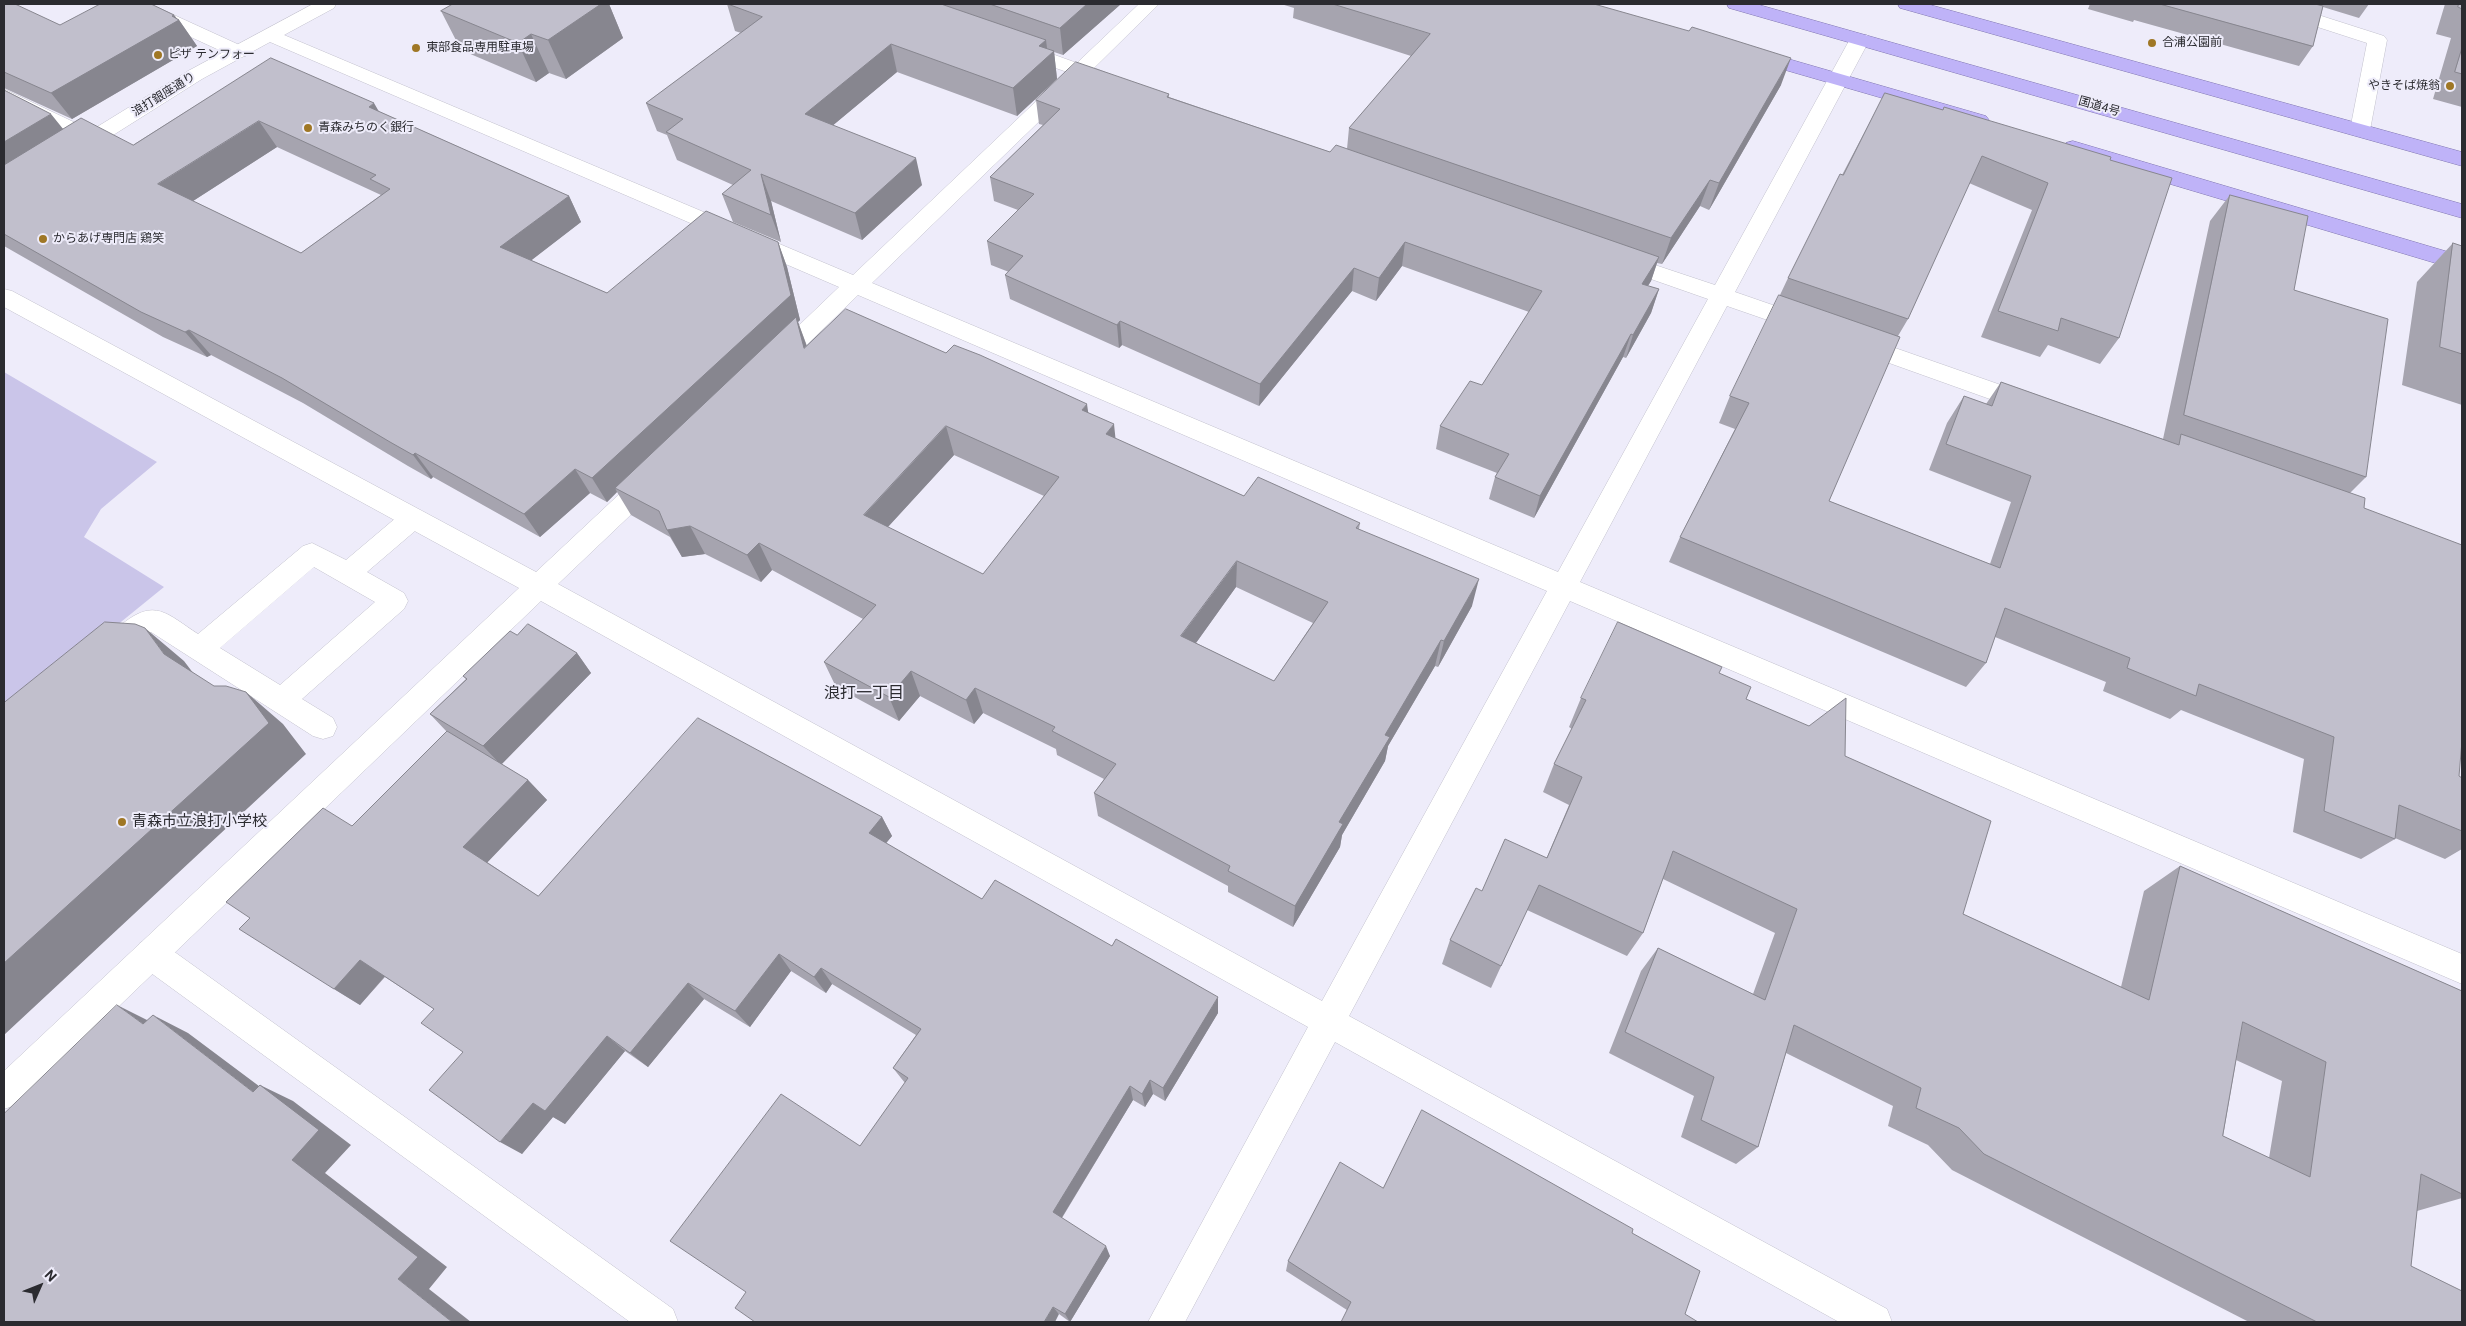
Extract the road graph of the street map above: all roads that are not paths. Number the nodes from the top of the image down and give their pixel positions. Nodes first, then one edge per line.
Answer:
1 (134, 4) edge
2 (327, 4) edge
3 (1150, 4) edge
4 (1736, 4) edge
5 (1907, 4) edge
6 (2266, 4) edge
7 (272, 36) junction
8 (1860, 39) junction
9 (1002, 43) edge
10 (1736, 49) edge
11 (239, 52) junction
12 (1080, 71) junction
13 (1839, 80) junction
14 (1126, 87) edge
15 (4, 95) edge
16 (1996, 125) edge
17 (2360, 130) junction
18 (92, 139) junction
19 (2053, 142) edge
20 (60, 159) edge
21 (2462, 159) edge
22 (2462, 211) edge
23 (1597, 252) edge
24 (2462, 264) edge
25 (856, 285) junction
26 (1722, 296) junction
27 (4, 297) edge
28 (756, 380) edge
29 (2047, 410) edge
30 (670, 461) edge
31 (413, 518) junction
32 (347, 574) junction
33 (538, 586) junction
34 (1564, 586) junction
35 (200, 649) junction
36 (89, 666) edge
37 (282, 701) junction
38 (324, 726) dead end
39 (151, 954) junction
40 (2462, 969) edge
41 (1329, 1023) junction
42 (4, 1094) edge
43 (660, 1322) edge
44 (1166, 1322) edge
45 (1874, 1322) edge

1 - 11 street
2 - 7 street, 浪打銀座通り
3 - 12 street
4 - 8 highway, 国道4号
5 - 17 highway
6 - 17 street
7 - 11 street, 浪打銀座通り
7 - 25 street
8 - 13 street
8 - 22 highway, 国道4号
9 - 12 street
10 - 13 highway
11 - 18 street, 浪打銀座通り
12 - 14 street
12 - 25 street
13 - 16 highway
13 - 26 street
15 - 18 street
17 - 21 highway
18 - 20 street, 浪打銀座通り
19 - 24 highway
23 - 26 street
25 - 28 street
25 - 34 street
26 - 29 street
26 - 34 street
27 - 31 street
30 - 33 street
31 - 32 street
31 - 33 street
32 - 35 street
32 - 37 street
33 - 39 street
33 - 41 street
34 - 40 street
34 - 41 street
35 - 36 street
35 - 37 street
37 - 38 street
39 - 42 street
39 - 43 street
41 - 44 street
41 - 45 street

